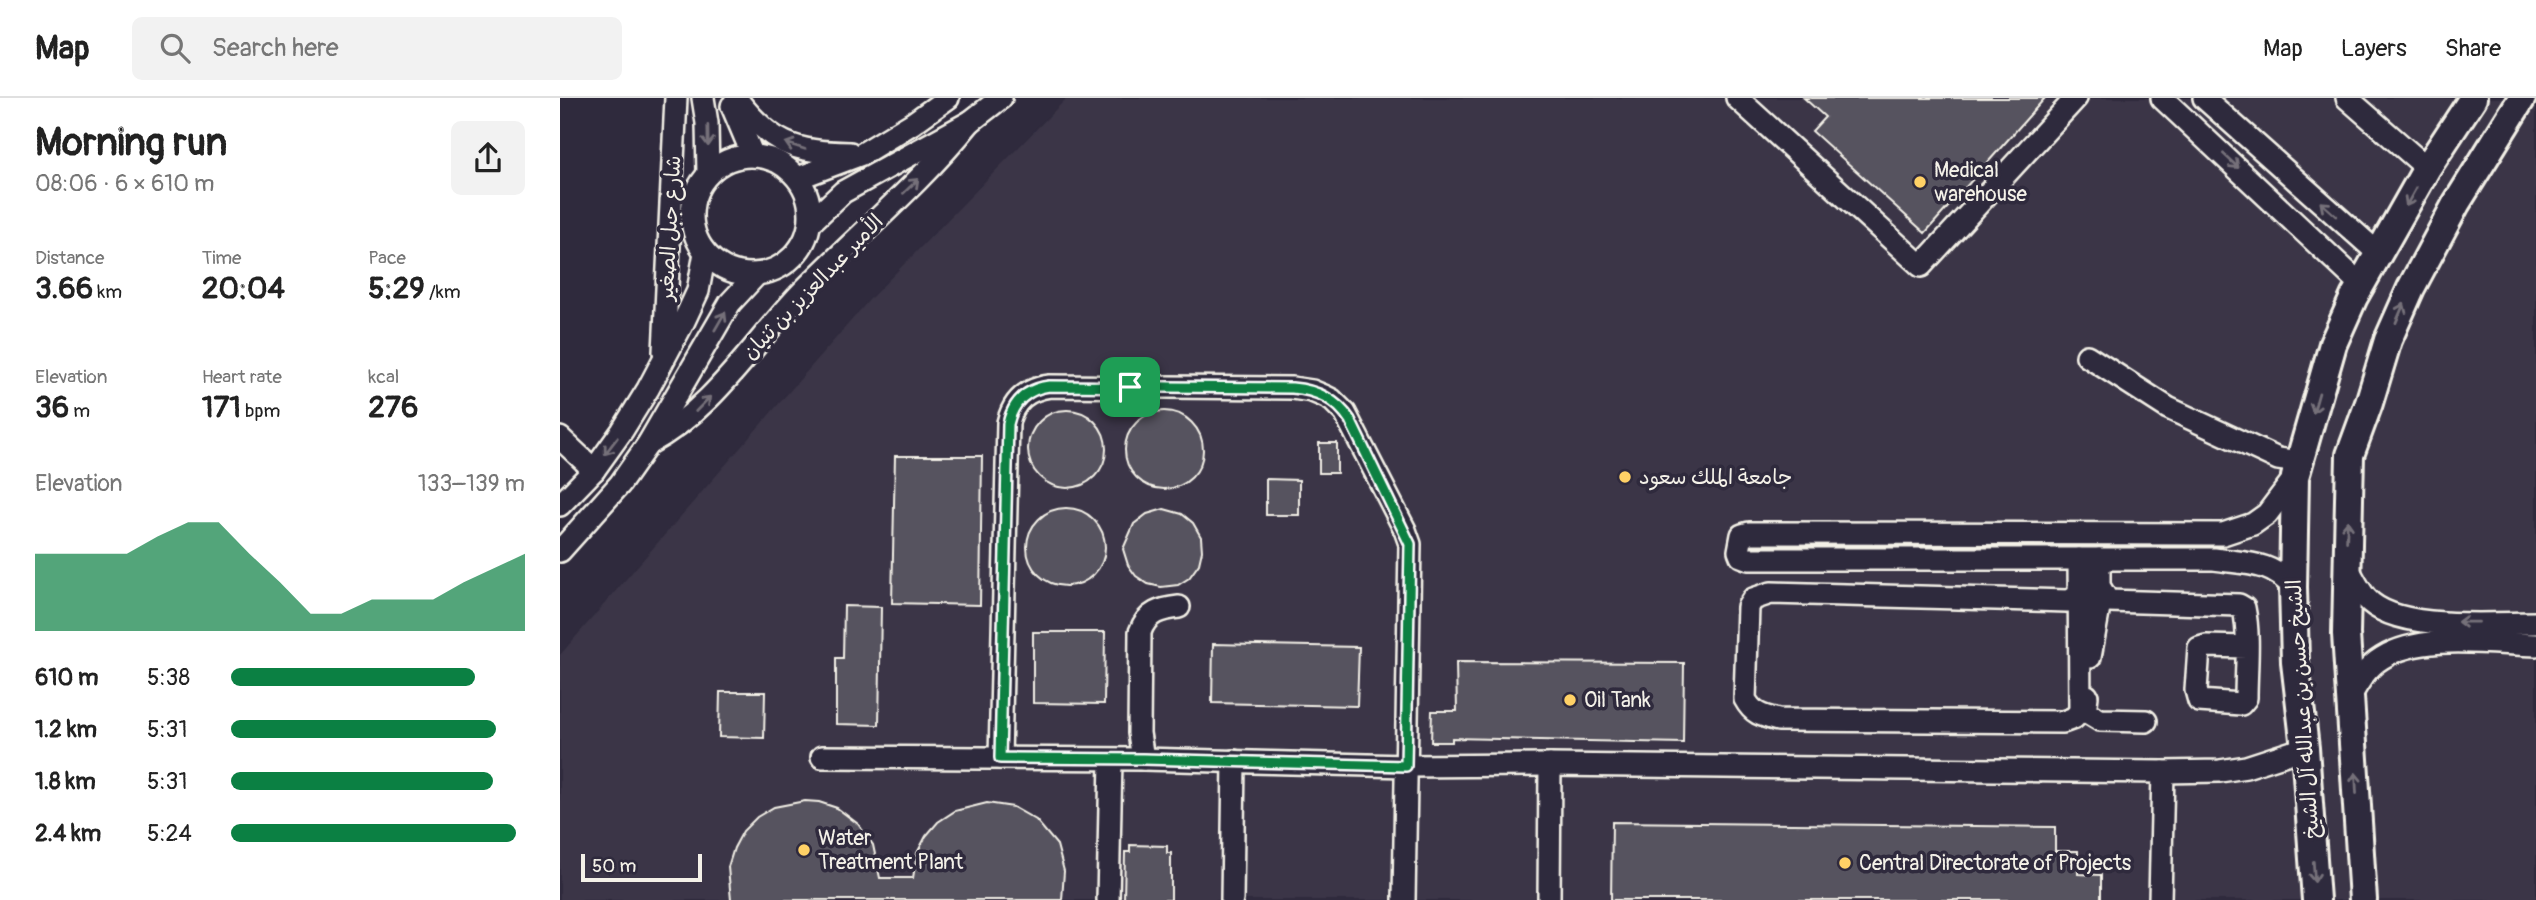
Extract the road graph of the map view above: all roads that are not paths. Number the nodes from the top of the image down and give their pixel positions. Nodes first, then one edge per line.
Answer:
1 (676, 98) edge
2 (703, 98) edge
3 (730, 98) edge
4 (736, 98) edge
5 (948, 98) edge
6 (1001, 98) edge
7 (1737, 98) edge
8 (2076, 98) edge
9 (2162, 98) edge
10 (2204, 98) edge
11 (2347, 98) edge
12 (2473, 98) edge
13 (2522, 98) edge
14 (2227, 119) junction
15 (970, 122) junction
16 (2208, 140) junction
17 (862, 154) junction
18 (753, 156) junction
19 (2427, 168) junction
20 (708, 174) junction
21 (798, 178) junction
22 (810, 223) junction
23 (705, 253) junction
24 (2379, 254) junction
25 (757, 274) junction
26 (2360, 284) junction
27 (2087, 356) dead end
28 (664, 358) junction
29 (560, 439) edge
30 (648, 444) junction
31 (2297, 469) junction
32 (594, 470) junction
33 (560, 505) edge
34 (2091, 534) junction
35 (560, 551) edge
36 (2089, 559) junction
37 (2346, 564) junction
38 (2293, 587) junction
39 (2089, 589) junction
40 (1179, 607) dead end
41 (2536, 623) edge
42 (2536, 645) edge
43 (2246, 647) dead end
44 (2351, 695) junction
45 (2146, 721) dead end
46 (2305, 748) junction
47 (822, 757) dead end
48 (1000, 758) junction
49 (1143, 759) junction
50 (1111, 760) junction
51 (1234, 761) junction
52 (1549, 765) junction
53 (1406, 766) junction
54 (2163, 772) junction
55 (1108, 900) edge
56 (1232, 900) edge
57 (1404, 900) edge
58 (1549, 900) edge
59 (2160, 900) edge
60 (2316, 900) edge
61 (2362, 900) edge

1 - 28 street, شارع جبل الصغير
2 -> 20 street, شارع جبل الصغير
3 - 18 street
17 -> 4 street
5 - 17 street
6 - 15 street, الأمير عبدالعزيز بن ثنيان
7 - 8 street
9 - 16 street
10 - 14 street
11 - 19 street
12 - 19 main road, الشيخ حسن بن عبدالله آل الشيخ
37 -> 13 main road
14 - 16 street
24 -> 14 street
15 - 22 street, الأمير عبدالعزيز بن ثنيان
30 -> 15 street, الأمير عبدالعزيز بن ثنيان
16 -> 26 street
17 - 21 street
18 - 20 street
18 - 21 street
19 -> 24 main road, الشيخ حسن بن عبدالله آل الشيخ
20 - 23 street
21 - 22 street
22 - 25 street
23 - 25 street
23 - 28 street, شارع جبل الصغير
24 - 26 main road, الشيخ حسن بن عبدالله آل الشيخ
30 -> 25 street, الأمير عبدالعزيز بن ثنيان
26 -> 31 main road, الشيخ حسن بن عبدالله آل الشيخ
27 - 31 street
28 -> 32 street, شارع جبل الصغير
29 - 32 street
30 - 35 street, الأمير عبدالعزيز بن ثنيان
31 - 34 street
31 - 38 main road, الشيخ حسن بن عبدالله آل الشيخ
32 - 33 street
34 - 36 street
34 - 36 street
36 - 38 street
36 - 39 street
41 -> 37 street
37 - 44 main road
38 - 46 main road, الشيخ حسن بن عبدالله آل الشيخ
39 - 39 street
39 - 43 street
39 - 45 street
40 - 49 street
42 - 44 street
61 -> 44 main road
46 - 54 street
46 -> 60 main road, الشيخ حسن بن عبدالله آل الشيخ
47 - 48 street
48 - 50 street
48 - 53 street
49 - 50 street
49 - 51 street
50 - 55 street
51 - 53 street
51 - 56 street
52 - 53 street
52 - 54 street
52 - 58 street
53 - 57 street
54 - 59 street

